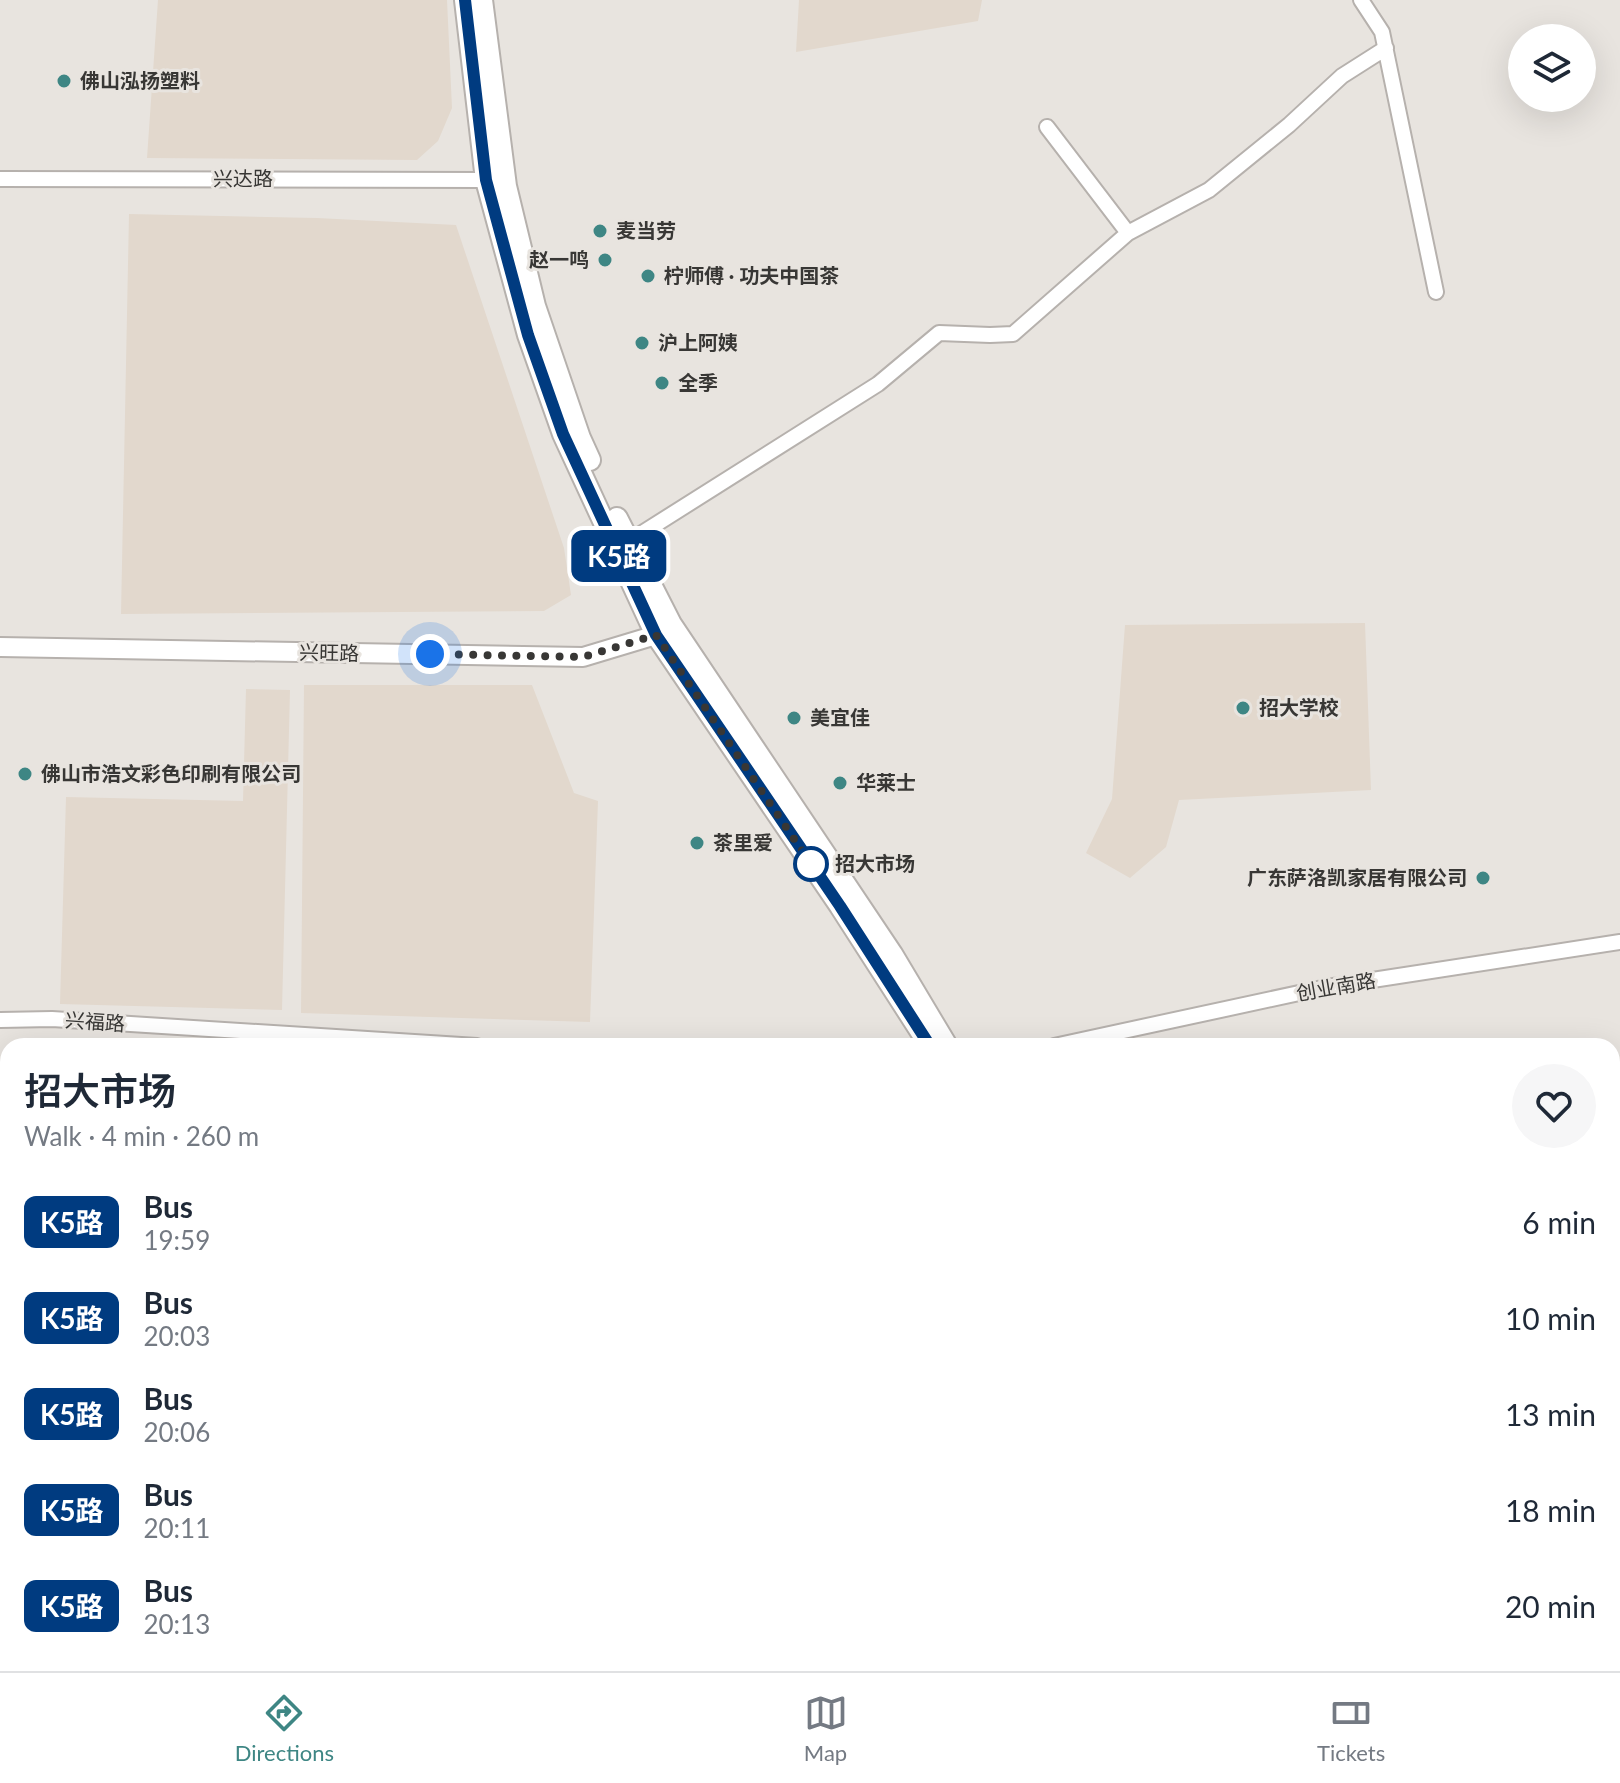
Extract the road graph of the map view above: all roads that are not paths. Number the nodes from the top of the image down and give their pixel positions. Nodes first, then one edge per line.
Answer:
1 (465, 0) edge
2 (482, 0) edge
3 (1361, 0) edge
4 (1386, 48) junction
5 (1047, 127) dead end
6 (0, 179) edge
7 (486, 180) junction
8 (506, 186) junction
9 (1128, 233) junction
10 (1436, 292) dead end
11 (628, 542) junction
12 (664, 630) junction
13 (0, 647) edge
14 (1620, 942) edge
15 (0, 1020) edge
16 (347, 1038) edge
17 (925, 1038) edge
18 (942, 1038) edge
19 (1091, 1038) edge

1 - 7 main road
2 - 8 main road
3 - 4 street
4 - 9 street
4 - 10 street
5 - 9 street
6 - 7 street, 兴达路
7 - 8 street, 兴达路
7 - 12 main road
8 - 11 main road
9 - 11 street
11 - 12 main road
12 - 13 street, 兴旺路
12 - 17 main road
12 - 18 main road
14 - 19 street, 创业南路
15 - 16 street, 兴福路

